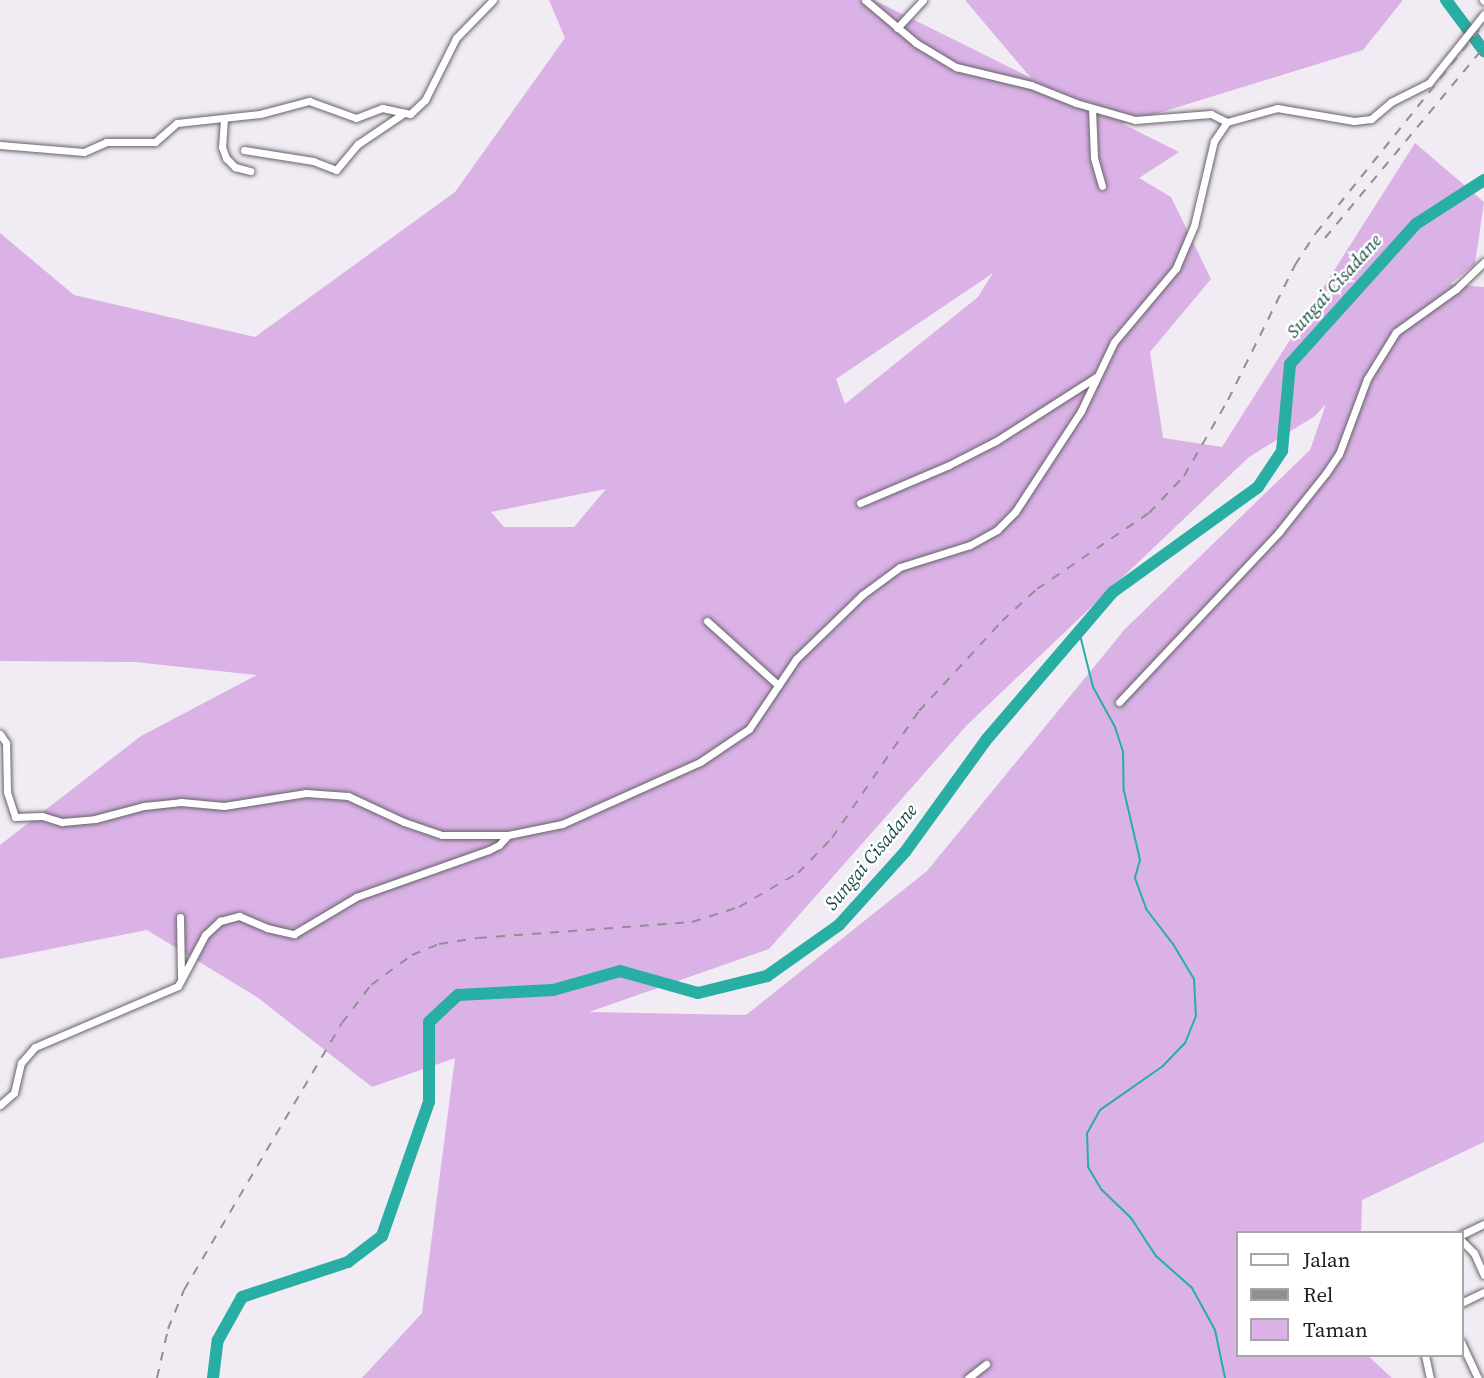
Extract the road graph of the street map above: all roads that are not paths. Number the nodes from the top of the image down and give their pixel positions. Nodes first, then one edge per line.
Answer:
1 (493, 0) edge
2 (864, 0) edge
3 (923, 0) edge
4 (1484, 14) edge
5 (897, 28) junction
6 (1092, 108) junction
7 (404, 113) junction
8 (224, 119) junction
9 (1227, 122) junction
10 (0, 145) edge
11 (244, 150) dead end
12 (250, 171) dead end
13 (1102, 186) dead end
14 (1484, 261) edge
15 (1096, 377) junction
16 (860, 503) dead end
17 (707, 621) dead end
18 (778, 685) junction
19 (1119, 702) dead end
20 (0, 734) edge
21 (508, 835) junction
22 (180, 917) dead end
23 (181, 978) junction
24 (0, 1105) edge
25 (1484, 1224) edge
26 (1463, 1237) edge
27 (1463, 1240) edge
28 (1484, 1276) edge
29 (1484, 1292) edge
30 (1463, 1302) edge
31 (1463, 1346) edge
32 (1425, 1357) edge
33 (986, 1364) dead end
34 (968, 1378) edge
35 (1430, 1378) edge
36 (1478, 1378) edge

1 - 7 street
2 - 5 street
3 - 5 street
4 - 9 street
5 - 6 street
6 - 9 street
6 - 13 street
7 - 8 street
7 - 11 street
8 - 10 street
8 - 12 street
9 - 15 street
14 - 19 street
15 - 16 street
15 - 18 street
17 - 18 street
18 - 21 street
20 - 21 street
21 - 23 street
22 - 23 street
23 - 24 street
25 - 26 street
27 - 28 street
29 - 30 street
31 - 36 street
32 - 35 street
33 - 34 street

